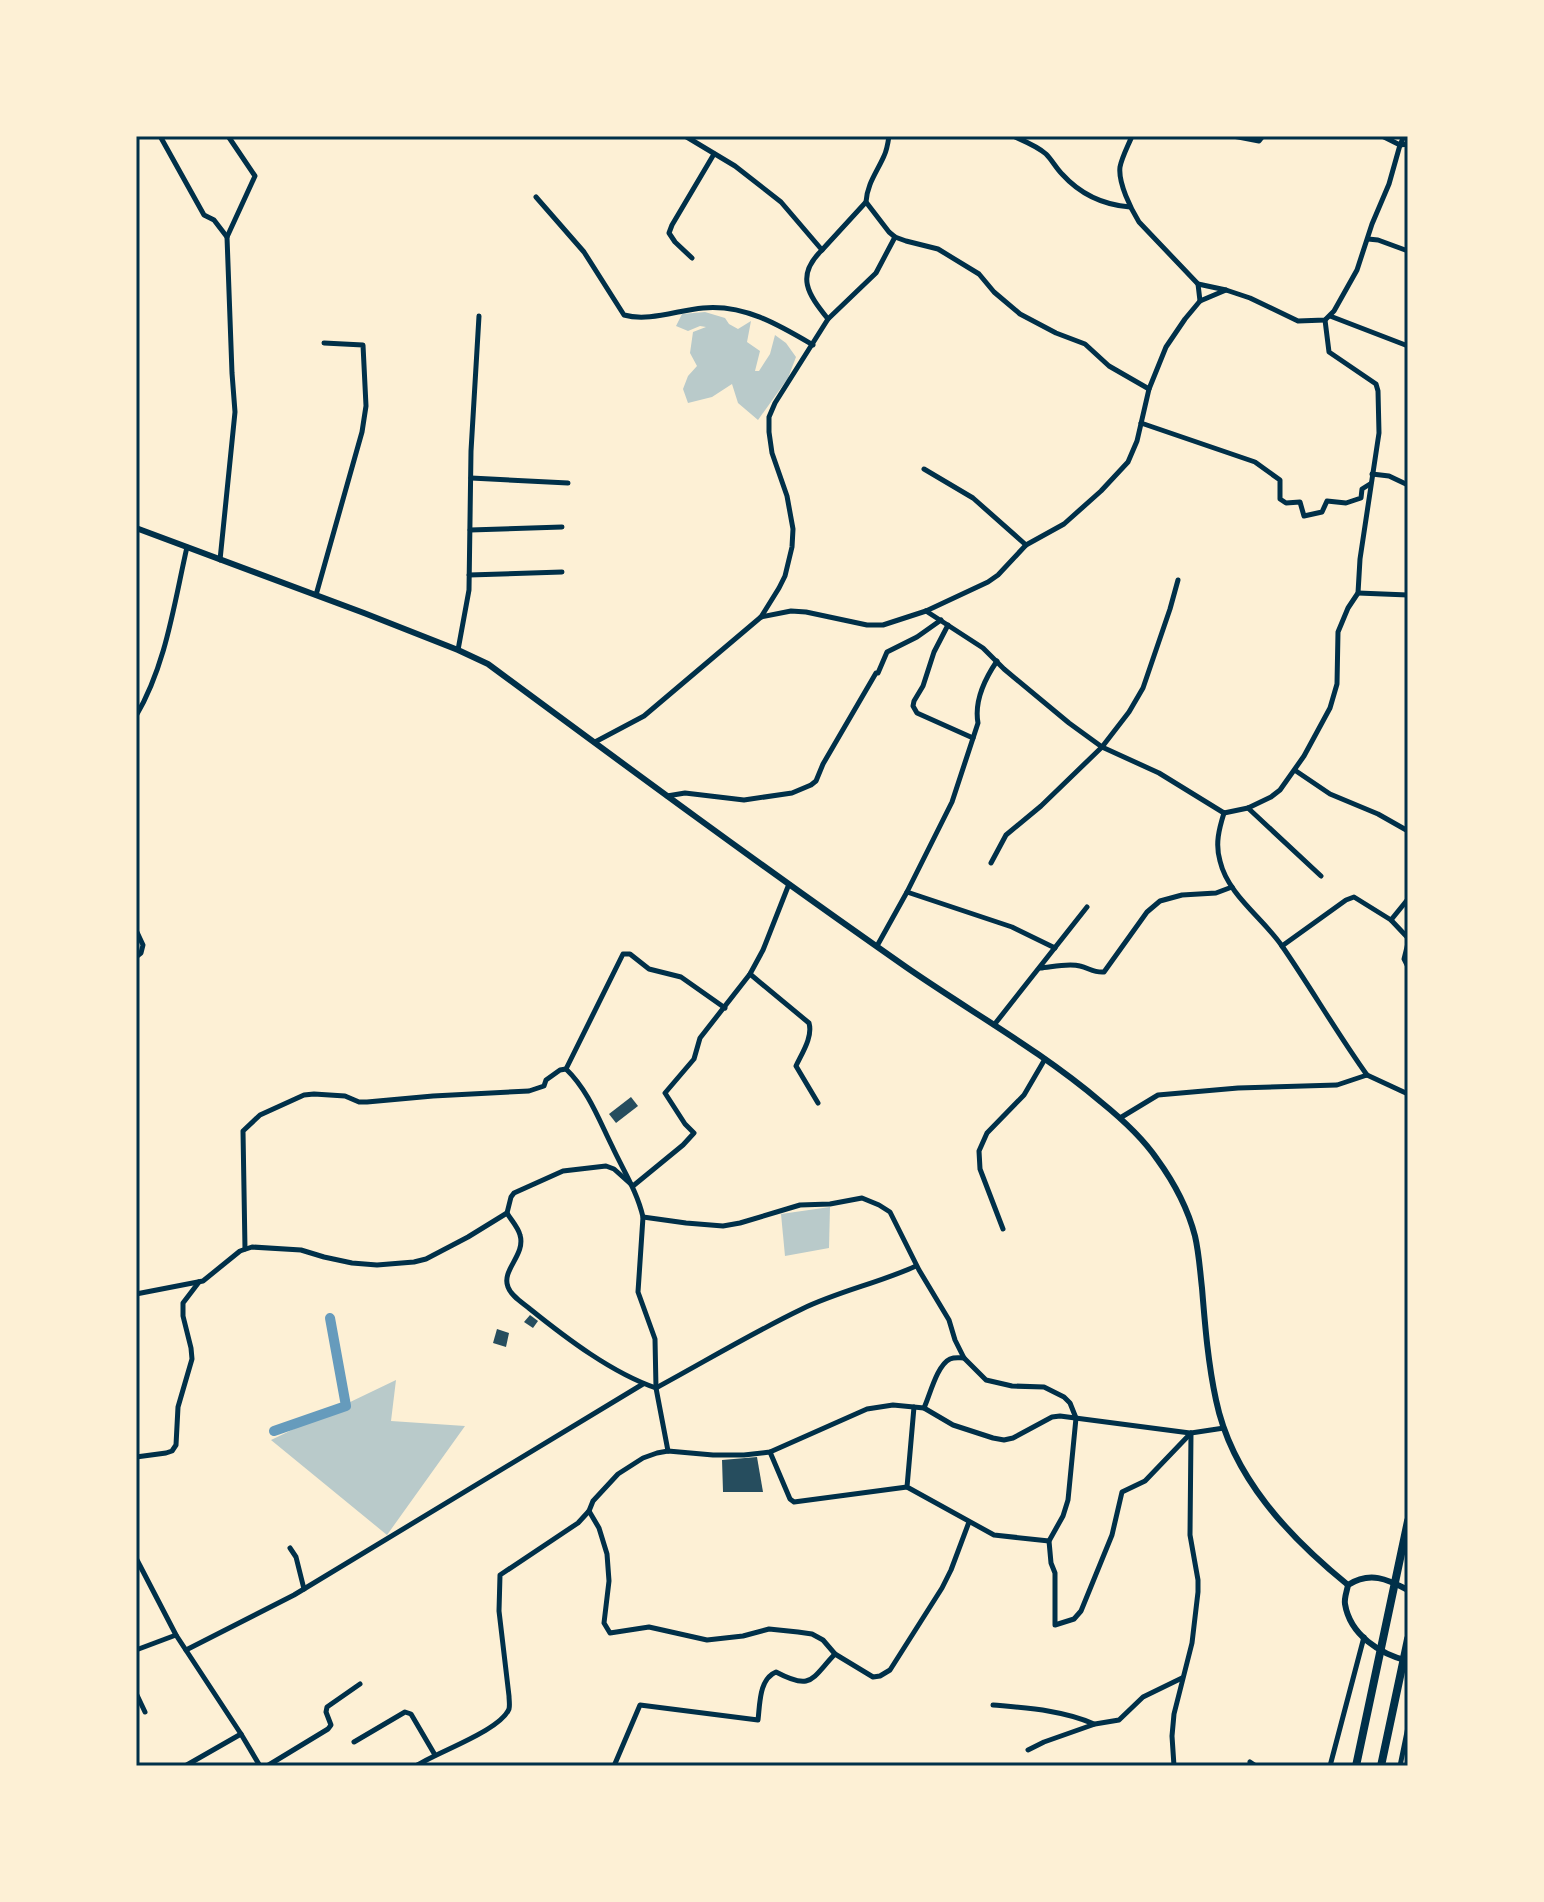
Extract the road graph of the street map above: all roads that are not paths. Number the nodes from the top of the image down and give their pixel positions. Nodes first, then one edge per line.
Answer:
1 (160, 136) edge
2 (228, 136) edge
3 (685, 136) edge
4 (889, 136) edge
5 (1013, 136) edge
6 (1132, 136) edge
7 (1233, 136) edge
8 (1263, 136) edge
9 (1382, 136) edge
10 (1404, 136) edge
11 (1408, 144) edge
12 (1400, 145) junction
13 (714, 154) junction
14 (536, 197) dead end
15 (866, 202) junction
16 (1130, 207) junction
17 (227, 237) junction
18 (895, 237) junction
19 (1368, 239) junction
20 (822, 250) junction
21 (1408, 251) edge
22 (692, 258) dead end
23 (1198, 284) junction
24 (1226, 290) junction
25 (1200, 301) junction
26 (479, 316) dead end
27 (1327, 318) junction
28 (828, 319) junction
29 (324, 343) dead end
30 (813, 345) junction
31 (1408, 346) edge
32 (1149, 389) junction
33 (1141, 423) junction
34 (924, 469) dead end
35 (1372, 473) junction
36 (471, 478) junction
37 (568, 483) dead end
38 (1408, 485) edge
39 (562, 527) dead end
40 (136, 528) edge
41 (470, 530) junction
42 (1026, 545) junction
43 (187, 547) junction
44 (220, 560) junction
45 (562, 572) dead end
46 (469, 575) junction
47 (1178, 580) dead end
48 (1358, 593) junction
49 (316, 595) junction
50 (1408, 595) edge
51 (926, 611) junction
52 (761, 617) junction
53 (941, 620) junction
54 (948, 625) junction
55 (458, 650) junction
56 (997, 661) junction
57 (136, 716) edge
58 (973, 738) junction
59 (593, 743) junction
60 (1102, 747) junction
61 (1296, 771) junction
62 (666, 797) junction
63 (1248, 808) junction
64 (1224, 813) junction
65 (1408, 831) edge
66 (991, 863) dead end
67 (1321, 876) dead end
68 (789, 884) junction
69 (1232, 887) junction
70 (907, 892) junction
71 (1408, 899) edge
72 (1087, 907) dead end
73 (1391, 920) junction
74 (136, 930) edge
75 (1408, 940) edge
76 (877, 946) junction
77 (1282, 946) junction
78 (1055, 948) junction
79 (136, 957) edge
80 (1408, 967) edge
81 (1040, 968) junction
82 (750, 974) junction
83 (725, 1008) junction
84 (994, 1025) junction
85 (1045, 1059) junction
86 (566, 1069) junction
87 (1367, 1075) junction
88 (1408, 1094) edge
89 (818, 1103) dead end
90 (1120, 1118) junction
91 (633, 1186) junction
92 (507, 1213) junction
93 (643, 1217) junction
94 (1003, 1229) dead end
95 (245, 1249) junction
96 (916, 1266) junction
97 (200, 1281) junction
98 (136, 1294) edge
99 (964, 1358) junction
100 (643, 1384) junction
101 (656, 1388) junction
102 (914, 1407) junction
103 (924, 1408) junction
104 (1076, 1418) junction
105 (1224, 1428) junction
106 (1191, 1433) junction
107 (668, 1451) junction
108 (770, 1452) junction
109 (136, 1457) edge
110 (907, 1487) junction
111 (589, 1511) junction
112 (1408, 1521) edge
113 (969, 1522) junction
114 (1049, 1541) junction
115 (290, 1548) dead end
116 (136, 1558) edge
117 (1395, 1583) junction
118 (1348, 1585) junction
119 (304, 1589) junction
120 (1408, 1590) edge
121 (176, 1635) junction
122 (1364, 1637) junction
123 (1408, 1639) edge
124 (136, 1650) edge
125 (186, 1650) junction
126 (1380, 1652) junction
127 (835, 1654) junction
128 (1406, 1661) edge
129 (1183, 1678) junction
130 (360, 1684) dead end
131 (136, 1693) edge
132 (993, 1705) dead end
133 (145, 1712) dead end
134 (1095, 1724) junction
135 (1408, 1727) edge
136 (241, 1734) junction
137 (354, 1742) dead end
138 (1028, 1750) dead end
139 (435, 1755) junction
140 (185, 1766) edge
141 (260, 1766) edge
142 (267, 1766) edge
143 (416, 1766) edge
144 (614, 1766) edge
145 (1174, 1766) edge
146 (1330, 1766) edge
147 (1356, 1766) edge
148 (1381, 1766) edge
149 (1400, 1766) edge

1 - 17 street
2 - 17 street
3 - 13 street
4 - 15 street
5 - 16 street
6 - 16 street
7 - 8 street
9 - 12 street
10 - 12 street
11 - 12 street
12 - 19 street
13 - 20 street
13 - 22 street
14 - 30 street
15 - 18 street
15 - 20 street
16 - 23 street
17 - 44 street
18 - 28 street
18 - 32 street
19 - 21 street
19 - 27 street
20 - 28 street
23 - 24 street
23 - 25 street
24 - 25 street
24 - 27 street
25 - 32 street
26 - 36 street
27 - 31 street
27 - 35 street
28 - 30 street
29 - 49 street
30 - 52 street
32 - 33 street
33 - 35 street
33 - 42 street
34 - 42 street
35 - 38 street
35 - 48 street
36 - 37 street
36 - 41 street
39 - 41 street
40 - 43 street
41 - 46 street
42 - 51 street
43 - 44 street
43 - 57 street
44 - 49 street
45 - 46 street
46 - 55 street
47 - 60 street
48 - 50 street
48 - 61 street
49 - 55 street
51 - 52 street
51 - 53 street
52 - 59 street
53 - 54 street
53 - 62 street
54 - 56 street
54 - 58 street
55 - 59 street
56 - 58 street
56 - 60 street
58 - 70 street
59 - 62 street
60 - 64 street
60 - 66 street
61 - 63 street
61 - 65 street
62 - 68 street
63 - 64 street
63 - 67 street
64 - 69 street
68 - 76 street
68 - 82 street
69 - 77 street
69 - 81 street
70 - 76 street
70 - 78 street
71 - 73 street
72 - 78 street
73 - 75 street
73 - 77 street
74 - 79 street
75 - 80 street
76 - 84 street
77 - 87 street
78 - 81 street
81 - 84 street
82 - 83 street
82 - 89 street
83 - 86 street
83 - 91 street
84 - 85 street
85 - 90 street
85 - 94 street
86 - 91 street
86 - 95 street
87 - 88 street
87 - 90 street
90 - 105 street
91 - 92 street
91 - 93 street
92 - 95 street
92 - 100 street
93 - 96 street
93 - 101 street
95 - 97 street
96 - 99 street
96 - 101 street
97 - 98 street
97 - 109 street
99 - 103 street
99 - 104 street
100 - 101 street
100 - 119 street
101 - 107 street
102 - 103 street
102 - 108 street
102 - 110 street
103 - 104 street
104 - 106 street
104 - 114 street
105 - 106 street
105 - 118 street
106 - 114 street
106 - 129 street
107 - 108 street
107 - 111 street
108 - 110 street
110 - 113 street
111 - 127 street
111 - 139 street
112 - 117 highway
113 - 114 street
113 - 127 street
115 - 119 street
116 - 121 street
117 - 118 street
117 - 120 street
117 - 126 highway
118 - 122 street
119 - 125 street
121 - 124 street
121 - 125 street
122 - 126 street
122 - 146 street
123 - 128 highway
125 - 136 street
126 - 128 street
126 - 147 highway
127 - 144 street
128 - 148 highway
129 - 134 street
129 - 145 street
130 - 142 street
131 - 133 street
132 - 134 street
134 - 138 street
135 - 149 street
136 - 140 street
136 - 141 street
137 - 139 street
139 - 143 street

